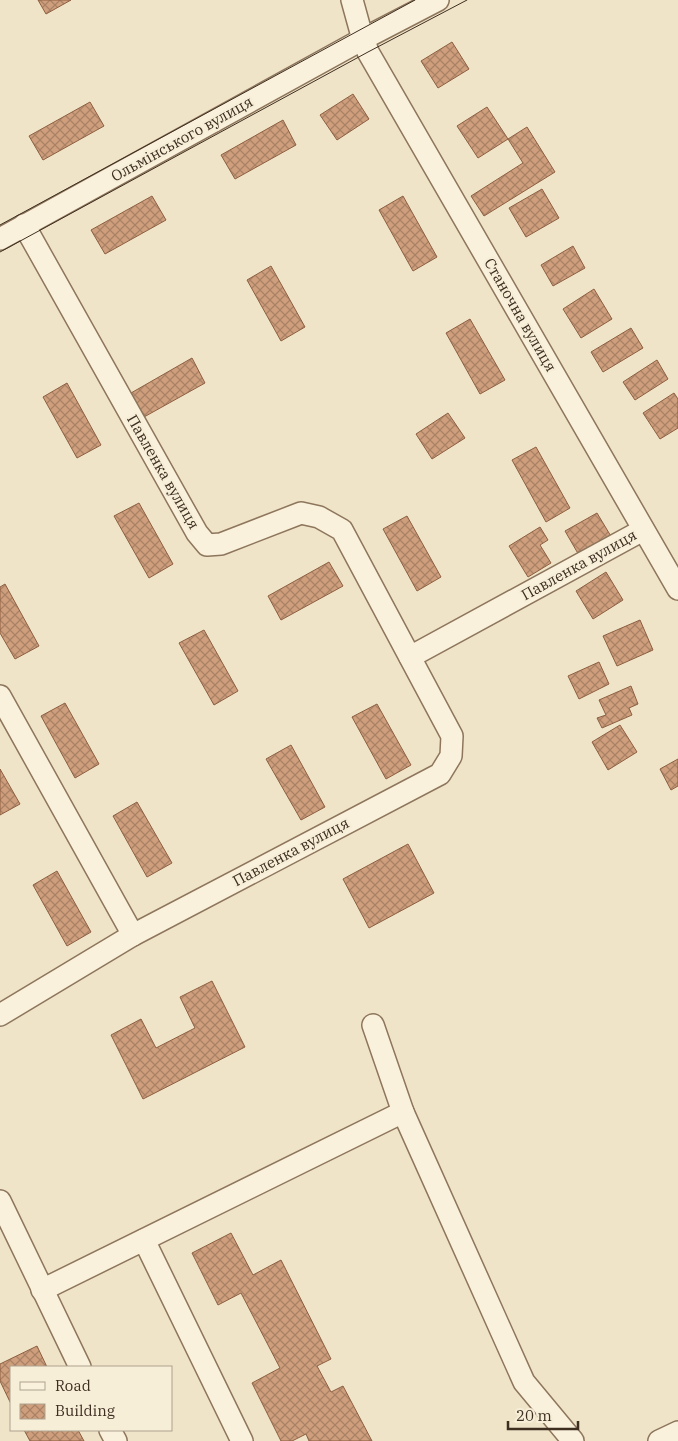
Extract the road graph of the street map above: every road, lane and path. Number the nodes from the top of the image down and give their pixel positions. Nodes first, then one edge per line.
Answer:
1 (352, 0) edge
2 (438, 0) edge
3 (363, 39) junction
4 (24, 226) junction
5 (0, 239) edge
6 (643, 530) junction
7 (678, 589) edge
8 (410, 657) junction
9 (0, 696) edge
10 (133, 935) junction
11 (0, 1015) edge
12 (372, 1025) dead end
13 (403, 1112) junction
14 (0, 1201) edge
15 (144, 1240) junction
16 (42, 1290) junction
17 (80, 1366) edge
18 (678, 1432) edge
19 (242, 1441) edge
20 (573, 1441) edge
21 (659, 1441) edge

1 - 3 street
2 - 3 street, Ольмінського вулиця
3 - 4 street, Ольмінського вулиця
3 - 6 street, Станочна вулиця
4 - 5 street, Ольмінського вулиця
4 - 8 street, Павленка вулиця
6 - 7 street, Станочна вулиця
6 - 8 street, Павленка вулиця
8 - 10 street, Павленка вулиця
9 - 10 street
10 - 11 street, Павленка вулиця
12 - 13 street
13 - 15 street
13 - 20 street
14 - 16 street
15 - 16 street
15 - 19 street
16 - 17 street
18 - 21 street

